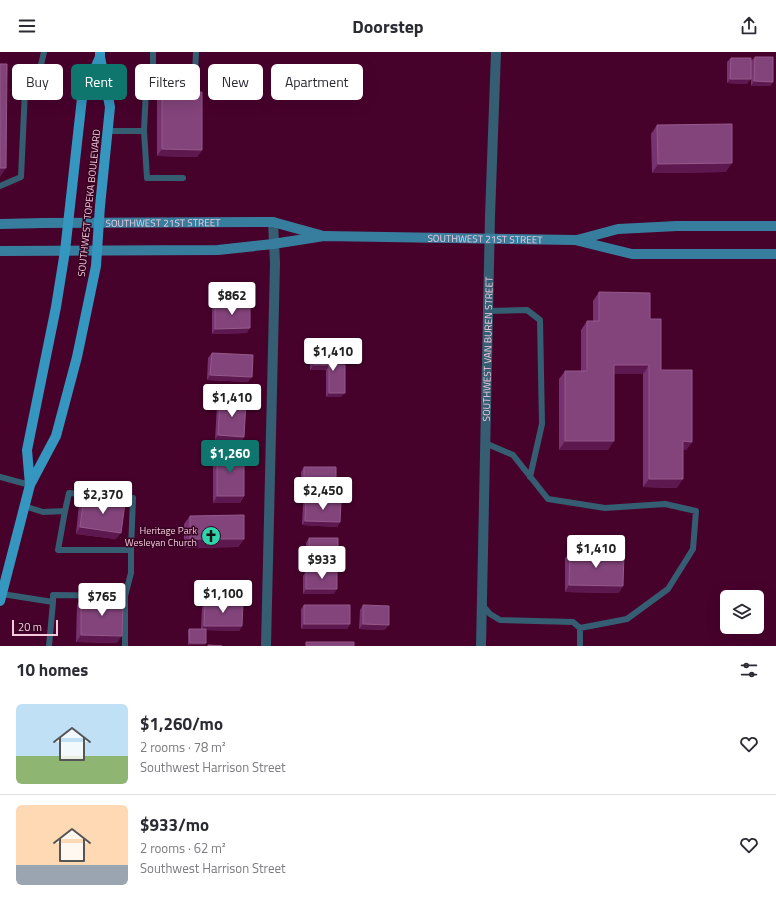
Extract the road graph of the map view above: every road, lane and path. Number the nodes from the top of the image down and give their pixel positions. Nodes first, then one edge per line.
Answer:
1 (44, 52) edge
2 (154, 52) edge
3 (196, 52) edge
4 (496, 52) edge
5 (100, 55) edge
6 (153, 64) edge
7 (195, 64) edge
8 (145, 100) edge
9 (108, 131) junction
10 (144, 131) junction
11 (183, 178) dead end
12 (0, 186) edge
13 (99, 222) junction
14 (273, 222) junction
15 (69, 223) junction
16 (0, 224) edge
17 (776, 226) edge
18 (324, 236) junction
19 (489, 239) junction
20 (575, 240) junction
21 (273, 244) junction
22 (0, 251) edge
23 (65, 251) junction
24 (97, 251) junction
25 (776, 254) edge
26 (488, 312) junction
27 (485, 443) junction
28 (530, 477) junction
29 (0, 478) edge
30 (30, 485) junction
31 (24, 506) junction
32 (65, 511) junction
33 (131, 550) junction
34 (125, 596) junction
35 (1, 597) edge
36 (53, 602) junction
37 (482, 604) junction
38 (580, 628) junction
39 (49, 646) edge
40 (125, 646) edge
41 (266, 646) edge
42 (481, 646) edge
43 (580, 646) edge

1 - 12 lane
2 - 6 lane
3 - 7 lane
4 - 19 street, SOUTHWEST VAN BUREN STREET
5 - 9 main road, SOUTHWEST TOPEKA BOULEVARD
5 - 15 main road, SOUTHWEST TOPEKA BOULEVARD
8 - 10 lane
9 - 10 lane
9 - 13 main road, SOUTHWEST TOPEKA BOULEVARD
10 - 11 lane
13 - 14 main road, SOUTHWEST 21ST STREET
13 - 15 main road, SOUTHWEST 21ST STREET
13 - 24 main road, SOUTHWEST TOPEKA BOULEVARD
14 - 18 main road, SOUTHWEST 21ST STREET
14 - 21 street
15 - 16 main road, SOUTHWEST 21ST STREET
15 - 23 main road, SOUTHWEST TOPEKA BOULEVARD
17 - 20 main road, SOUTHWEST 21ST STREET
18 - 19 main road, SOUTHWEST 21ST STREET
18 - 21 main road, SOUTHWEST 21ST STREET
19 - 20 main road, SOUTHWEST 21ST STREET
19 - 26 street, SOUTHWEST VAN BUREN STREET
20 - 25 main road, SOUTHWEST 21ST STREET
21 - 24 main road, SOUTHWEST 21ST STREET
21 - 41 street
22 - 23 main road, SOUTHWEST 21ST STREET
23 - 24 main road, SOUTHWEST 21ST STREET
23 - 30 main road, SOUTHWEST TOPEKA BOULEVARD
24 - 30 main road, SOUTHWEST TOPEKA BOULEVARD
26 - 27 street, SOUTHWEST VAN BUREN STREET
26 - 28 lane
27 - 28 lane
27 - 37 street, SOUTHWEST VAN BUREN STREET
28 - 38 lane
29 - 30 lane
30 - 31 main road, SOUTHWEST TOPEKA BOULEVARD
31 - 32 lane
31 - 35 main road, SOUTHWEST TOPEKA BOULEVARD
32 - 33 lane
32 - 33 lane
33 - 34 lane
34 - 36 lane
34 - 40 lane
35 - 36 lane
36 - 39 lane
37 - 38 lane
37 - 42 street, SOUTHWEST VAN BUREN STREET
38 - 43 lane

